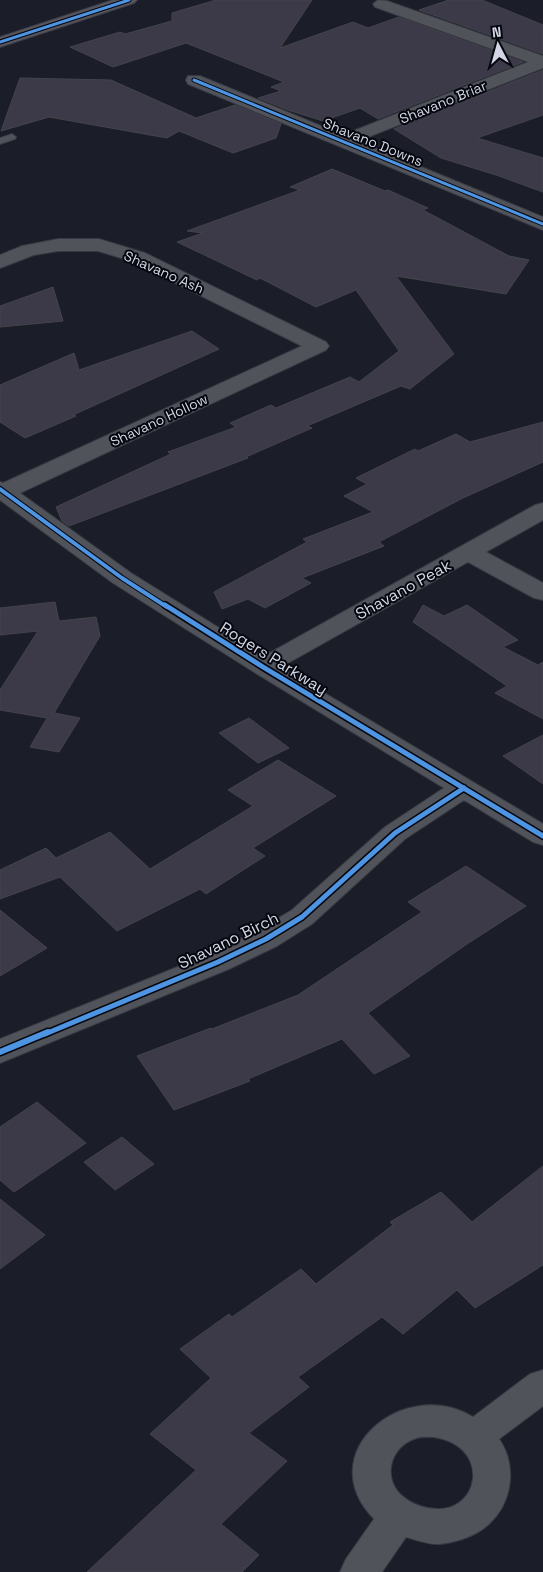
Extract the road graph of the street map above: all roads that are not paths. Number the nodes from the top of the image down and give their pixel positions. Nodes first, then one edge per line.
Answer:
1 (129, 0) edge
2 (387, 2) edge
3 (0, 42) edge
4 (543, 62) edge
5 (194, 80) dead end
6 (12, 137) dead end
7 (0, 141) edge
8 (343, 141) junction
9 (543, 224) edge
10 (0, 262) edge
11 (319, 346) joint
12 (1, 491) edge
13 (543, 510) edge
14 (468, 552) junction
15 (543, 593) edge
16 (263, 667) junction
17 (464, 788) junction
18 (543, 836) edge
19 (0, 1052) edge
20 (543, 1385) edge
21 (474, 1437) junction
22 (398, 1516) junction
23 (360, 1572) edge

1 - 3 main road
2 - 4 street
4 - 8 street, Shavano Briar
5 - 8 street, Shavano Downs
6 - 7 lane
8 - 9 street, Shavano Downs
10 - 11 street, Shavano Ash
11 - 12 street, Shavano Hollow
12 - 16 street, Rogers Parkway
13 - 14 street, Shavano Peak
14 - 15 street
14 - 16 street, Shavano Peak
16 - 17 street, Rogers Parkway
17 - 18 street, Rogers Parkway
17 - 19 street, Shavano Birch
20 - 21 street
21 - 22 street
21 - 22 street
22 - 23 street

